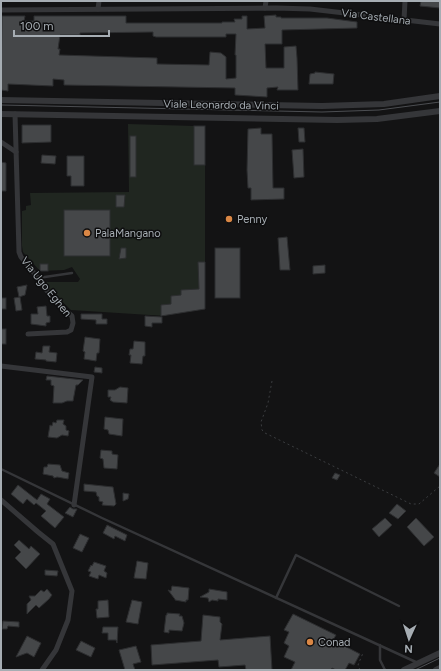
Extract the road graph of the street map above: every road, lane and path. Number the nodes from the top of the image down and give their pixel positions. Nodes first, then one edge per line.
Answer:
1 (99, 1) edge
2 (266, 1) edge
3 (405, 1) edge
4 (265, 8) junction
5 (98, 9) junction
6 (1, 10) edge
7 (404, 20) junction
8 (440, 24) edge
9 (440, 96) edge
10 (1, 100) edge
11 (283, 106) junction
12 (440, 110) edge
13 (1, 114) edge
14 (15, 114) junction
15 (283, 119) junction
16 (1, 142) edge
17 (16, 152) junction
18 (72, 273) dead end
19 (38, 278) junction
20 (28, 334) dead end
21 (1, 366) edge
22 (272, 381) dead end
23 (1, 469) edge
24 (440, 486) edge
25 (1, 500) edge
26 (74, 504) junction
27 (276, 598) junction
28 (399, 606) dead end
29 (380, 645) junction
30 (363, 653) dead end
31 (440, 653) edge
32 (419, 663) junction
33 (440, 668) edge
34 (42, 670) edge
35 (360, 670) edge
36 (385, 670) edge
37 (404, 670) edge
38 (436, 670) edge

1 - 5 street
2 - 4 street
3 - 7 street
4 - 5 street, Via Castellana
4 - 7 street, Via Castellana
5 - 6 street, Via Castellana
7 - 8 street, Via Castellana
9 - 11 street, Viale Leonardo da Vinci
10 - 11 street, Viale Leonardo da Vinci
11 - 15 street
12 - 15 street, Viale Leonardo da Vinci
13 - 14 street, Viale Leonardo da Vinci
14 - 15 street, Viale Leonardo da Vinci
14 - 17 street, Via Ugo Eghen
16 - 17 street
17 - 19 street, Via Ugo Eghen
18 - 19 lane
19 - 20 street, Via Ugo Eghen
21 - 26 street
22 - 24 path
23 - 26 lane
25 - 34 street
26 - 27 lane
27 - 28 lane
27 - 29 lane
29 - 32 lane
29 - 36 lane
30 - 35 path
31 - 32 street
32 - 37 street
33 - 38 street

